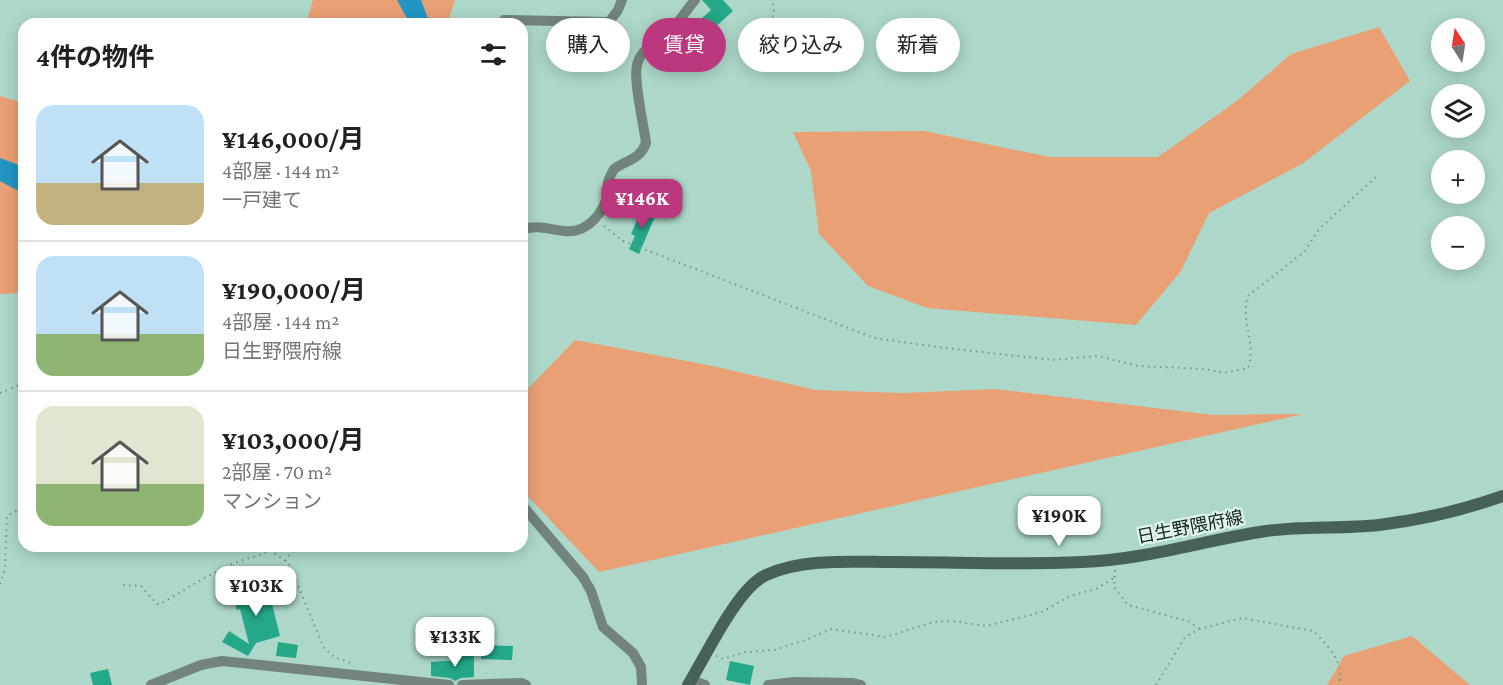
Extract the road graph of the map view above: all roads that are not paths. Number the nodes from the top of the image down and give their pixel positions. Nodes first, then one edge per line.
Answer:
1 (622, 0) edge
2 (695, 0) edge
3 (528, 20) edge
4 (528, 228) edge
5 (1503, 496) edge
6 (528, 512) edge
7 (690, 683) edge
8 (151, 685) edge
9 (449, 685) edge
10 (462, 685) edge
11 (525, 685) edge
12 (642, 685) edge
13 (705, 685) edge
14 (768, 685) edge
15 (861, 685) edge

1 - 3 street
2 - 4 street
5 - 7 main road, 日生野隈府線
6 - 12 street
7 - 13 street
8 - 9 street
10 - 11 street
14 - 15 street

